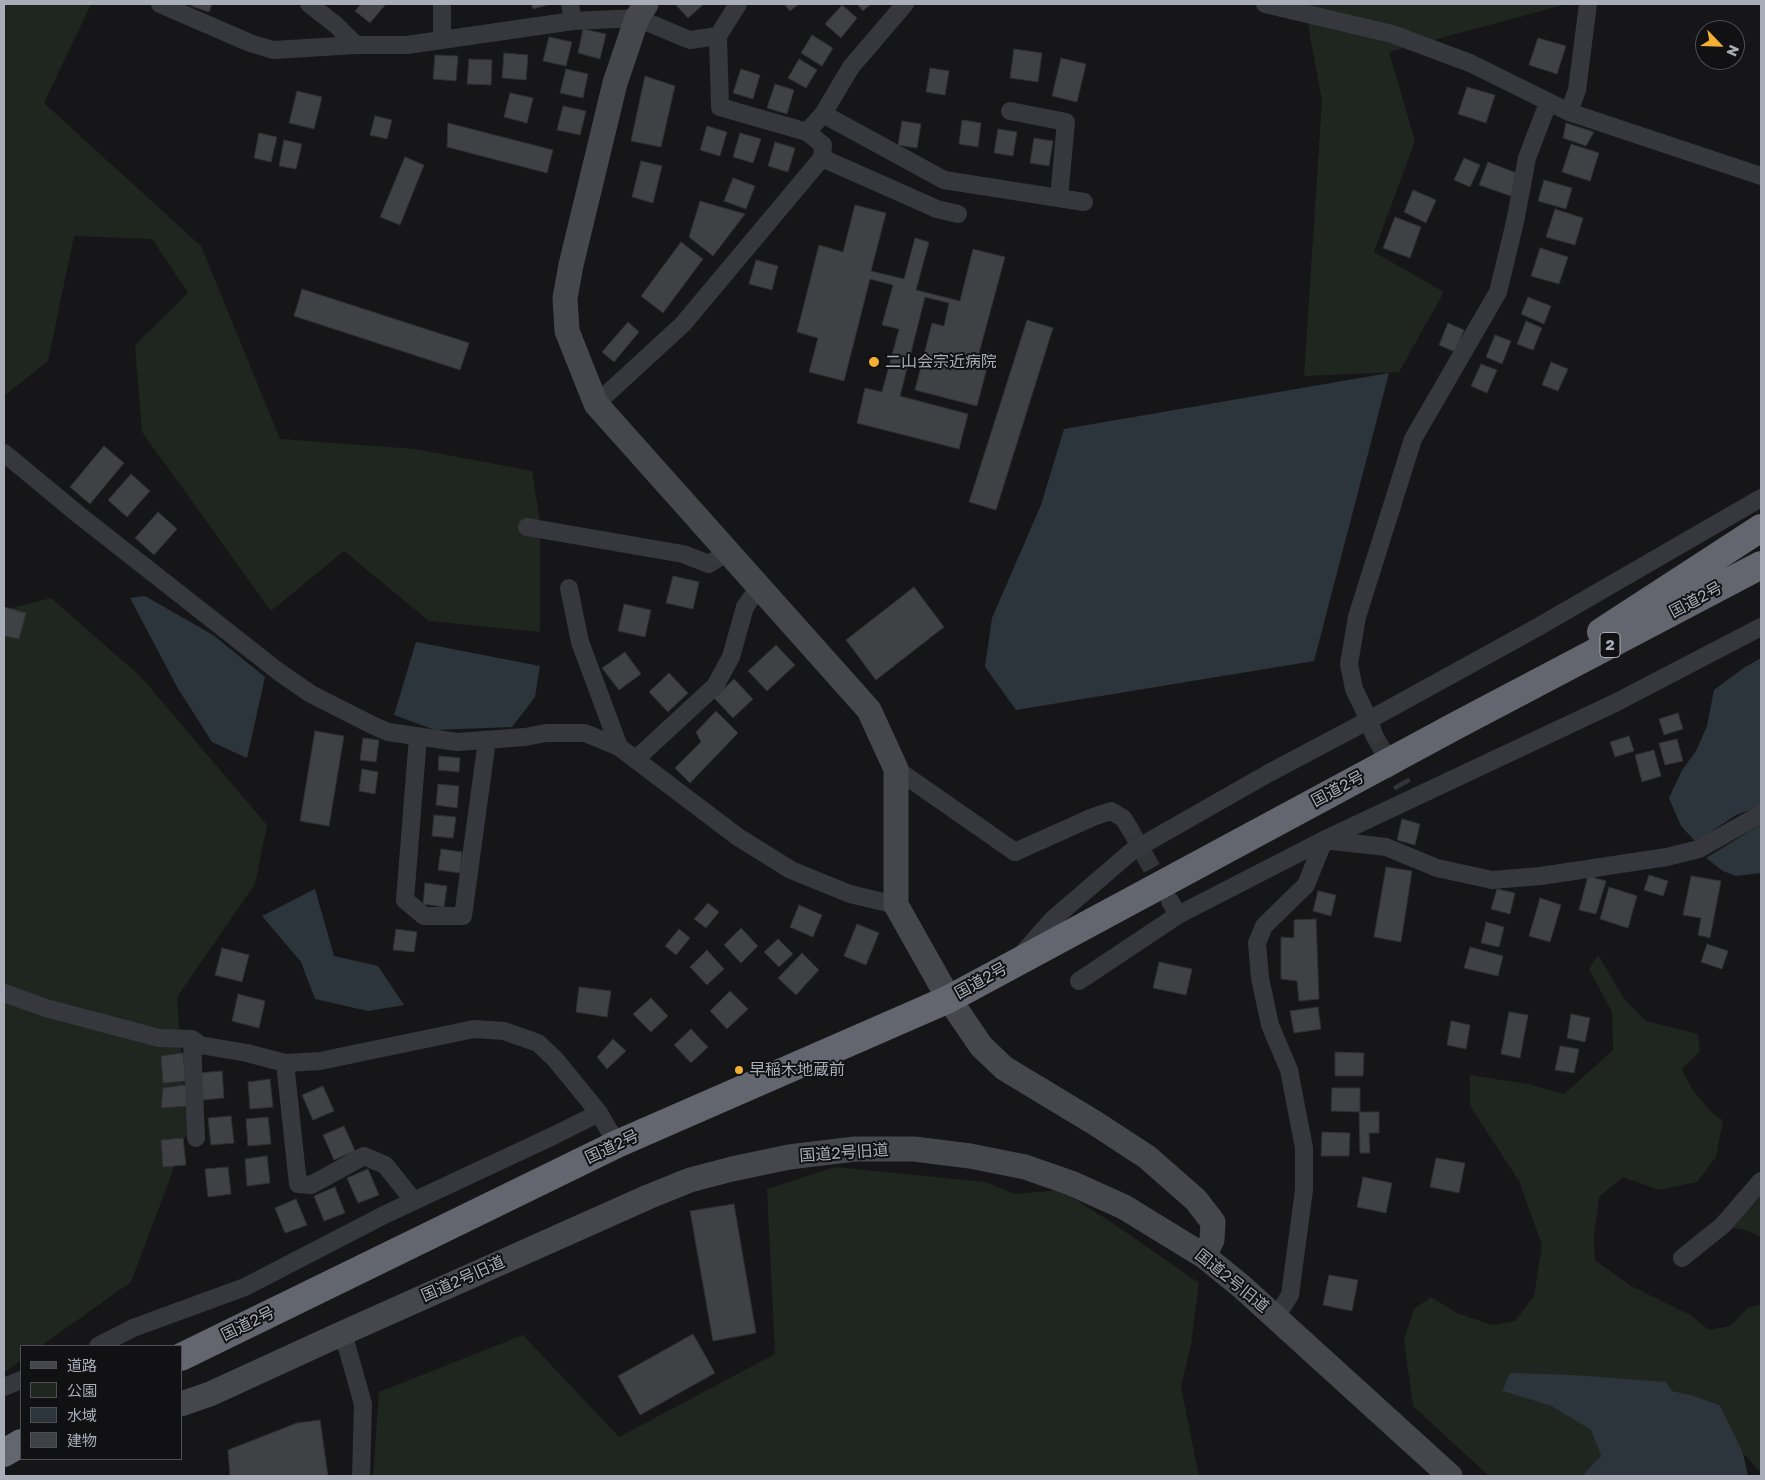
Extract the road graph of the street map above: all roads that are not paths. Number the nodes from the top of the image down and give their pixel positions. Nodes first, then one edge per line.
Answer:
1 (160, 4) edge
2 (309, 4) edge
3 (442, 4) edge
4 (738, 4) edge
5 (905, 4) edge
6 (1265, 4) edge
7 (1588, 4) edge
8 (641, 11) edge
9 (571, 12) edge
10 (718, 36) junction
11 (442, 40) junction
12 (356, 45) junction
13 (1548, 103) junction
14 (1010, 111) dead end
15 (1569, 112) junction
16 (823, 114) junction
17 (807, 132) junction
18 (822, 158) junction
19 (1761, 176) edge
20 (1059, 198) junction
21 (1084, 202) dead end
22 (958, 214) dead end
23 (596, 404) junction
24 (4, 454) edge
25 (1761, 498) edge
26 (527, 527) dead end
27 (1761, 528) edge
28 (728, 552) junction
29 (1761, 566) edge
30 (1761, 585) edge
31 (759, 587) junction
32 (569, 588) dead end
33 (1660, 618) junction
34 (1761, 627) edge
35 (1459, 724) junction
36 (1372, 728) junction
37 (418, 736) junction
38 (487, 740) junction
39 (619, 747) junction
40 (636, 760) junction
41 (896, 768) junction
42 (1761, 814) edge
43 (1130, 829) tunnel mouth
44 (1324, 840) junction
45 (896, 905) junction
46 (1013, 964) junction
47 (1079, 981) dead end
48 (4, 993) edge
49 (949, 999) junction
50 (192, 1039) junction
51 (285, 1063) junction
52 (599, 1113) junction
53 (196, 1138) dead end
54 (617, 1144) junction
55 (1761, 1181) edge
56 (414, 1201) junction
57 (1204, 1256) junction
58 (1682, 1258) dead end
59 (1276, 1317) junction
60 (343, 1333) junction
61 (100, 1345) edge
62 (182, 1357) edge
63 (20, 1380) edge
64 (4, 1387) edge
65 (182, 1404) edge
66 (20, 1444) edge
67 (4, 1453) edge
68 (361, 1476) edge
69 (1450, 1476) edge

1 - 12 street
2 - 12 street
3 - 11 street
4 - 10 street
5 - 16 street
6 - 13 street
7 - 15 street
8 - 9 street
8 - 10 street
8 - 23 street
9 - 11 street
10 - 17 street
11 - 12 street
13 - 15 street
13 - 36 street
14 - 20 street
15 - 19 street
16 - 17 street
16 - 20 street
17 - 18 street
18 - 22 street
18 - 23 street
20 - 21 street
23 - 28 street
24 - 37 street
25 - 36 street
26 - 28 street
27 - 35 highway
28 - 31 street
29 - 33 highway, 国道2号 / 2
30 - 33 highway
31 - 40 street
31 - 41 street
32 - 39 street
33 - 35 highway, 国道2号 / 2
34 - 44 street
35 - 46 highway, 国道2号 / 2
36 - 46 street
37 - 38 street
37 - 38 street
38 - 39 street
39 - 40 street
40 - 45 street
41 - 43 street
41 - 45 street
42 - 44 street
44 - 47 street
44 - 59 street
45 - 49 street
46 - 49 highway, 国道2号 / 2
48 - 50 street
49 - 54 highway, 国道2号 / 2
49 - 57 street
50 - 51 street
50 - 53 street
51 - 52 street
51 - 56 street
52 - 54 street
52 - 56 street
54 - 62 highway, 国道2号 / 2
55 - 58 street
56 - 61 street
57 - 59 street, 国道2号旧道
57 - 60 street, 国道2号旧道
59 - 69 street, 国道2号旧道
60 - 65 street, 国道2号旧道
60 - 68 street
63 - 64 street
66 - 67 highway

